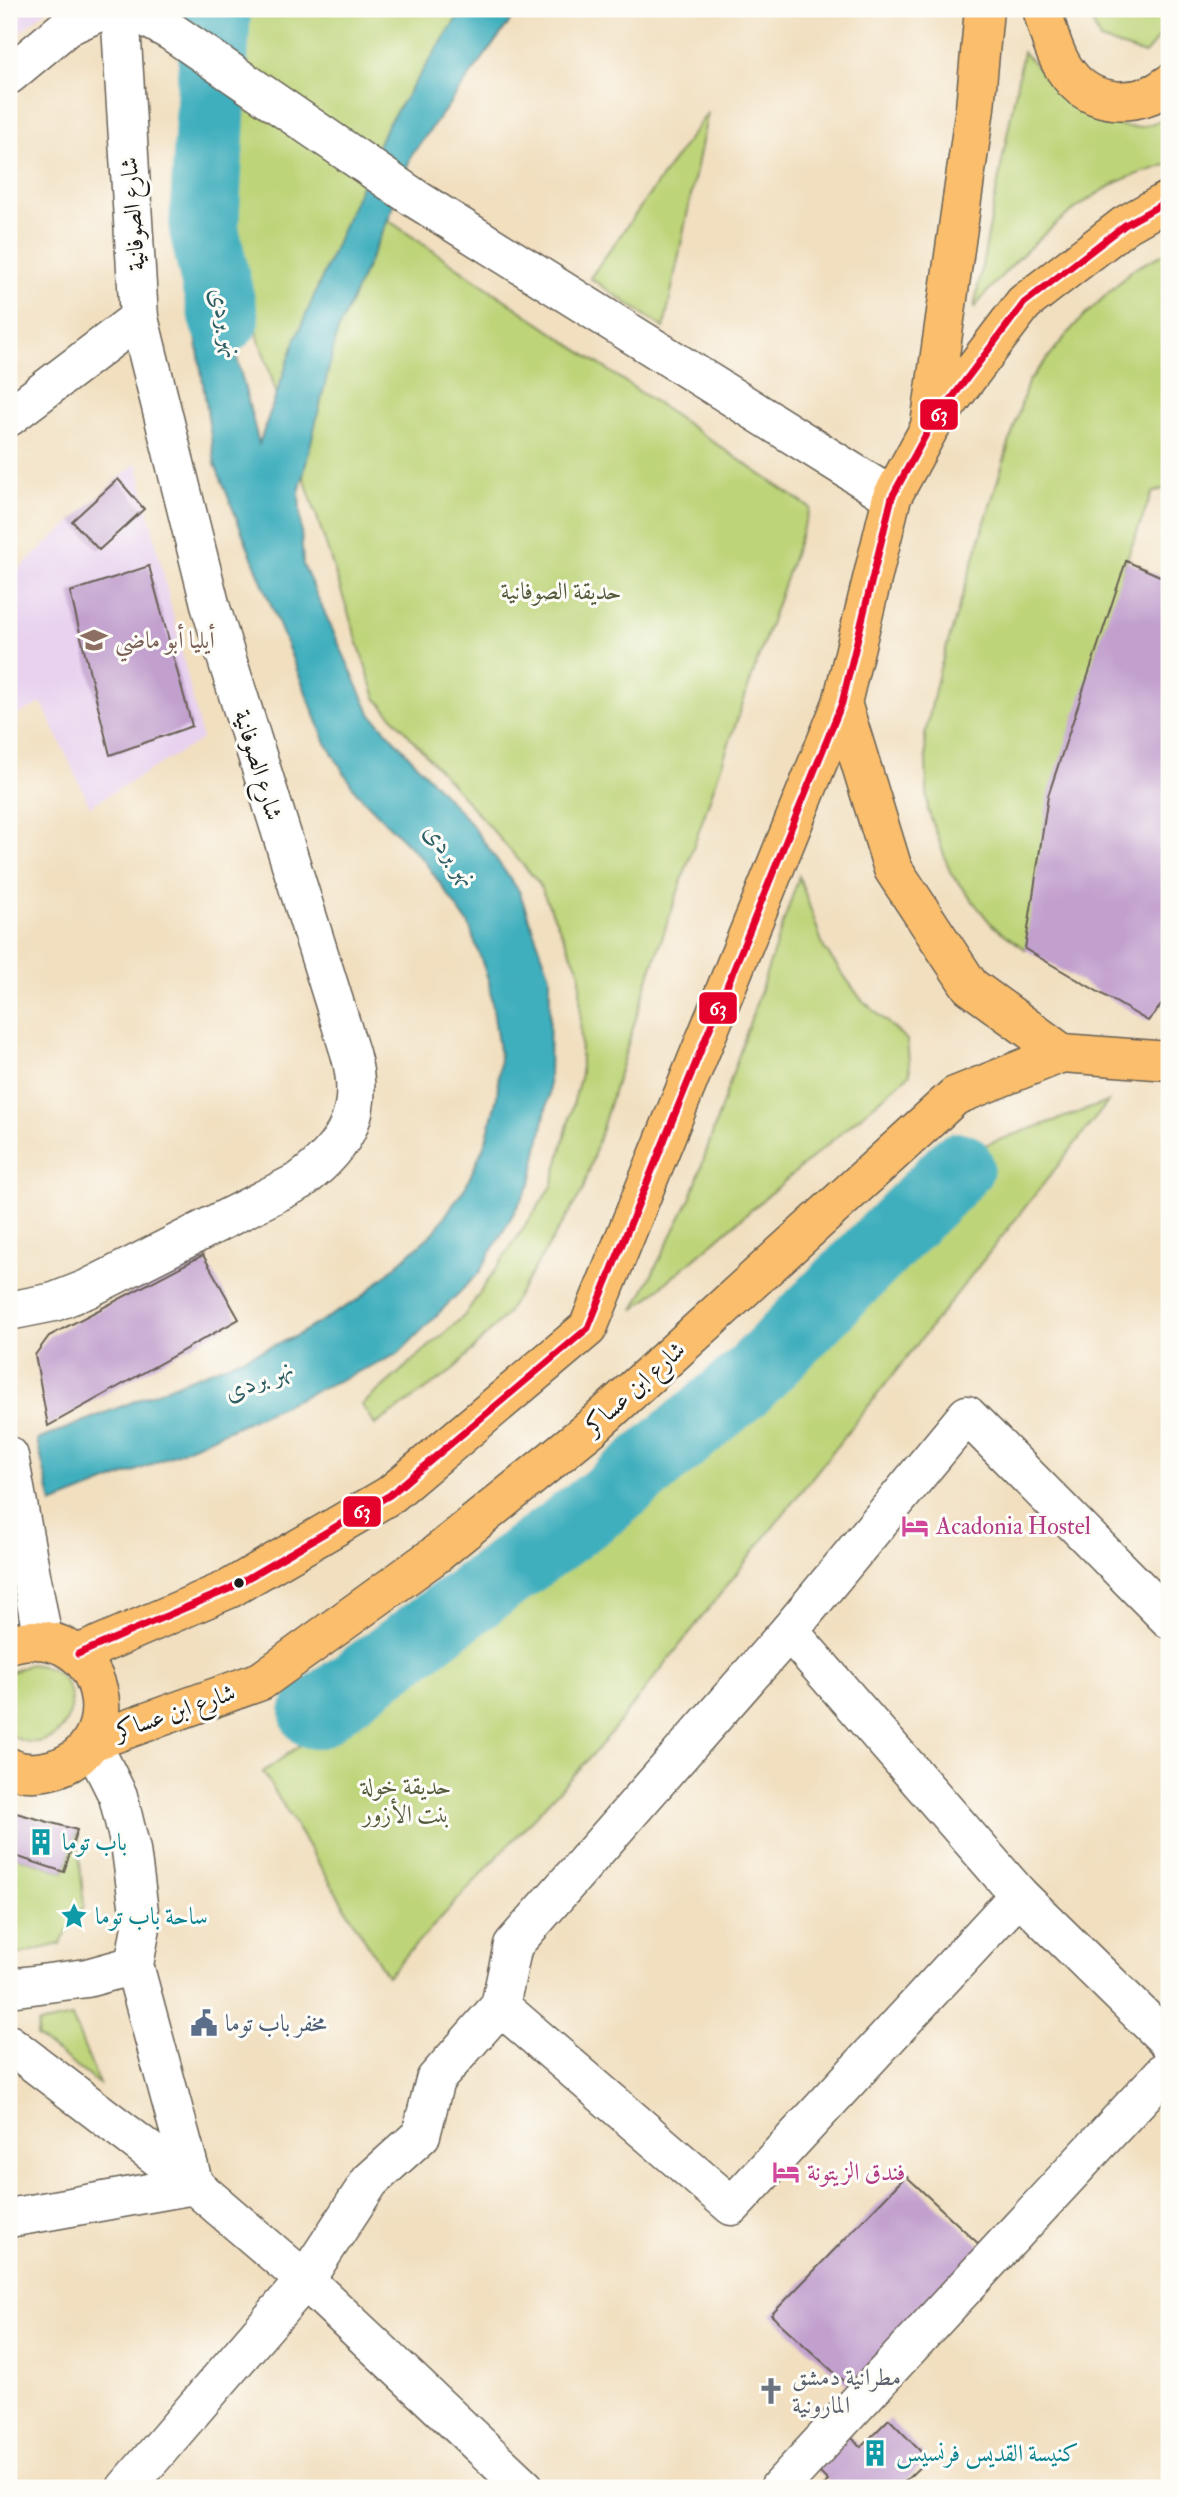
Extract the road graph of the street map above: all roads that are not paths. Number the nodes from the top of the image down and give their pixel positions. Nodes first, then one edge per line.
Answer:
1 (106, 9) edge
2 (120, 9) edge
3 (131, 9) edge
4 (984, 9) edge
5 (1042, 9) edge
6 (9, 75) edge
7 (1169, 85) edge
8 (1169, 200) edge
9 (139, 318) junction
10 (9, 417) edge
11 (930, 427) junction
12 (892, 497) junction
13 (842, 703) junction
14 (1062, 1053) junction
15 (1169, 1061) edge
16 (9, 1311) edge
17 (9, 1456) edge
18 (1169, 1619) edge
19 (789, 1631) junction
20 (26, 1641) edge
21 (78, 1654) junction
22 (91, 1742) junction
23 (9, 1767) edge
24 (1019, 1895) junction
25 (134, 1965) junction
26 (9, 1988) edge
27 (500, 2006) junction
28 (1169, 2042) edge
29 (9, 2045) edge
30 (1169, 2067) edge
31 (194, 2185) junction
32 (9, 2218) edge
33 (306, 2280) junction
34 (126, 2488) edge
35 (525, 2488) edge
36 (779, 2488) edge

1 - 6 street
2 - 9 street, شارع الصوفانية
3 - 12 street
4 - 11 main road
5 - 7 main road
8 - 11 main road
9 - 10 street
9 - 16 street, شارع الصوفانية
11 - 12 main road
12 - 13 main road
13 - 14 main road
13 - 21 main road
14 - 15 main road, شارع ابن عساكر
14 - 22 main road, شارع ابن عساكر
17 - 20 street
18 - 19 street
19 - 24 street
19 - 27 street
20 - 21 main road
21 - 22 main road
22 - 23 main road
22 - 25 street
24 - 27 street
24 - 28 street
25 - 26 street
25 - 31 street
27 - 33 street
29 - 31 street
30 - 36 street
31 - 32 street
31 - 33 street
33 - 34 street
33 - 35 street

